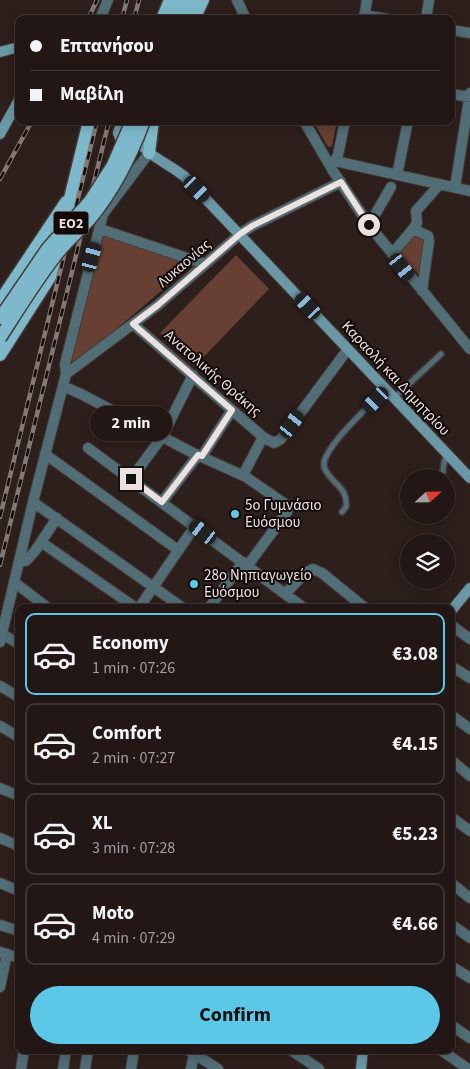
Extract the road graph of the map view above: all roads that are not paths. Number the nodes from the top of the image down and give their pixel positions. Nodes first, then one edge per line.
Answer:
1 (108, 0) edge
2 (170, 0) edge
3 (180, 0) edge
4 (192, 0) edge
5 (203, 0) edge
6 (237, 0) edge
7 (367, 0) edge
8 (429, 0) edge
9 (102, 15) edge
10 (164, 15) edge
11 (174, 15) edge
12 (185, 15) edge
13 (196, 15) edge
14 (244, 15) edge
15 (364, 15) edge
16 (427, 15) edge
17 (455, 31) edge
18 (470, 33) edge
19 (15, 48) edge
20 (0, 52) edge
21 (455, 94) edge
22 (470, 96) edge
23 (15, 107) edge
24 (88, 125) edge
25 (121, 125) edge
26 (130, 125) edge
27 (142, 125) edge
28 (152, 125) edge
29 (307, 125) edge
30 (344, 125) edge
31 (407, 125) edge
32 (0, 134) edge
33 (149, 153) junction
34 (332, 162) junction
35 (398, 175) junction
36 (341, 182) junction
37 (440, 184) junction
38 (391, 188) dead end
39 (456, 188) junction
40 (470, 191) edge
41 (72, 193) junction
42 (369, 225) junction
43 (100, 229) junction
44 (413, 229) junction
45 (240, 234) junction
46 (392, 254) junction
47 (205, 264) junction
48 (422, 291) junction
49 (0, 301) edge
50 (0, 318) edge
51 (133, 324) junction
52 (470, 333) edge
53 (458, 335) junction
54 (0, 338) edge
55 (348, 349) junction
56 (470, 349) edge
57 (441, 354) dead end
58 (0, 355) edge
59 (66, 374) junction
60 (193, 376) junction
61 (63, 386) junction
62 (386, 389) junction
63 (394, 398) junction
64 (232, 410) junction
65 (162, 437) junction
66 (263, 437) junction
67 (88, 448) dead end
68 (45, 454) junction
69 (447, 454) junction
70 (200, 456) junction
71 (443, 469) edge
72 (243, 476) junction
73 (470, 478) edge
74 (131, 479) junction
75 (33, 502) junction
76 (162, 502) junction
77 (342, 512) dead end
78 (57, 518) junction
79 (195, 526) junction
80 (41, 542) junction
81 (178, 550) junction
82 (19, 561) junction
83 (245, 563) junction
84 (14, 582) junction
85 (154, 585) junction
86 (470, 588) edge
87 (285, 594) junction
88 (43, 604) edge
89 (131, 604) edge
90 (140, 604) edge
91 (178, 604) edge
92 (211, 604) edge
93 (299, 604) edge
94 (360, 604) edge
95 (455, 606) edge
96 (455, 628) edge
97 (1, 638) edge
98 (470, 639) edge
99 (15, 643) edge
100 (455, 669) edge
101 (470, 678) edge
102 (0, 686) edge
103 (15, 695) edge
104 (455, 718) edge
105 (0, 726) edge
106 (470, 729) edge
107 (15, 735) edge
108 (455, 763) edge
109 (470, 776) edge
110 (0, 788) edge
111 (15, 794) edge
112 (455, 820) edge
113 (470, 831) edge
114 (0, 838) edge
115 (15, 844) edge
116 (0, 883) edge
117 (455, 886) edge
118 (15, 889) edge
119 (470, 898) edge
120 (0, 925) edge
121 (455, 927) edge
122 (15, 930) edge
123 (470, 938) edge
124 (4, 953) edge
125 (455, 969) edge
126 (470, 978) edge
127 (0, 987) edge
128 (455, 1028) edge
129 (470, 1038) edge
130 (23, 1054) edge
131 (65, 1054) edge
132 (87, 1054) edge
133 (132, 1054) edge
134 (191, 1054) edge
135 (194, 1054) edge
136 (297, 1054) edge
137 (360, 1054) edge
138 (447, 1054) edge
139 (362, 1068) edge
140 (20, 1069) edge
141 (63, 1069) edge
142 (85, 1069) edge
143 (132, 1069) edge
144 (191, 1069) edge
145 (218, 1069) edge
146 (319, 1069) edge
147 (468, 1069) edge

1 - 9 street
2 - 10 main road
3 - 11 main road
4 - 12 main road
5 - 13 main road
6 - 14 street
7 - 15 street
8 - 16 street
17 - 18 street
19 - 20 main road
21 - 22 street
22 - 39 street
23 - 32 main road
24 - 41 main road
25 - 33 main road, Καραολή και Δημητρίου
26 - 50 main road, ΕΟ2, bridge
27 - 54 main road, ΕΟ2, bridge
28 - 33 main road
29 - 34 street
30 - 34 street
31 - 35 street
33 - 43 street
33 - 45 main road, Καραολή και Δημητρίου
34 - 35 street
34 - 36 street
35 - 37 street
36 - 42 street
36 - 45 street, Λυκαονίας
37 - 39 street
37 - 44 street
38 - 42 street
39 - 40 street
41 - 49 main road
41 - 58 main road
42 - 46 street
43 - 47 street
43 - 59 street
44 - 46 street
44 - 48 street
45 - 47 street, Λυκαονίας
45 - 55 main road, Καραολή και Δημητρίου
46 - 48 street
47 - 51 street, Λυκαονίας
48 - 53 street
51 - 59 street, Λυκαονίας
51 - 60 street, Ανατολικής Θράκης
52 - 53 street
53 - 56 street
55 - 62 main road, Καραολή και Δημητρίου
55 - 66 street, Ανατολικής Θράκης
57 - 63 lane
59 - 61 street
60 - 64 street, Ανατολικής Θράκης
60 - 65 street
61 - 65 street
61 - 68 street
62 - 63 main road, Καραολή και Δημητρίου
62 - 77 lane
63 - 69 main road, Καραολή και Δημητρίου
64 - 66 street, Ανατολικής Θράκης
64 - 70 street
65 - 70 street
65 - 74 street
66 - 72 street
67 - 74 street
68 - 75 street
68 - 81 street
69 - 71 lane
69 - 73 main road, Καραολή και Δημητρίου
70 - 72 street
70 - 76 street
72 - 83 street
74 - 76 street
75 - 78 street
75 - 82 street
76 - 79 street
78 - 80 street
78 - 85 street
79 - 81 street
79 - 83 street
80 - 82 street
80 - 89 street
81 - 85 street
82 - 84 street
83 - 87 street
83 - 92 street
84 - 88 street
84 - 97 street
85 - 90 street
85 - 91 street
86 - 95 main road
87 - 93 street
87 - 94 street
96 - 98 street
97 - 99 street
100 - 101 street
102 - 103 street
104 - 106 street
105 - 107 street
108 - 109 street
110 - 111 street
112 - 113 street
114 - 115 street
116 - 118 street
117 - 119 street
120 - 122 street
121 - 123 street
124 - 127 street
125 - 126 street
128 - 129 street
130 - 140 street
131 - 141 street
132 - 142 street
133 - 143 street
134 - 144 street
135 - 145 street
136 - 146 street
137 - 139 main road
138 - 147 street

